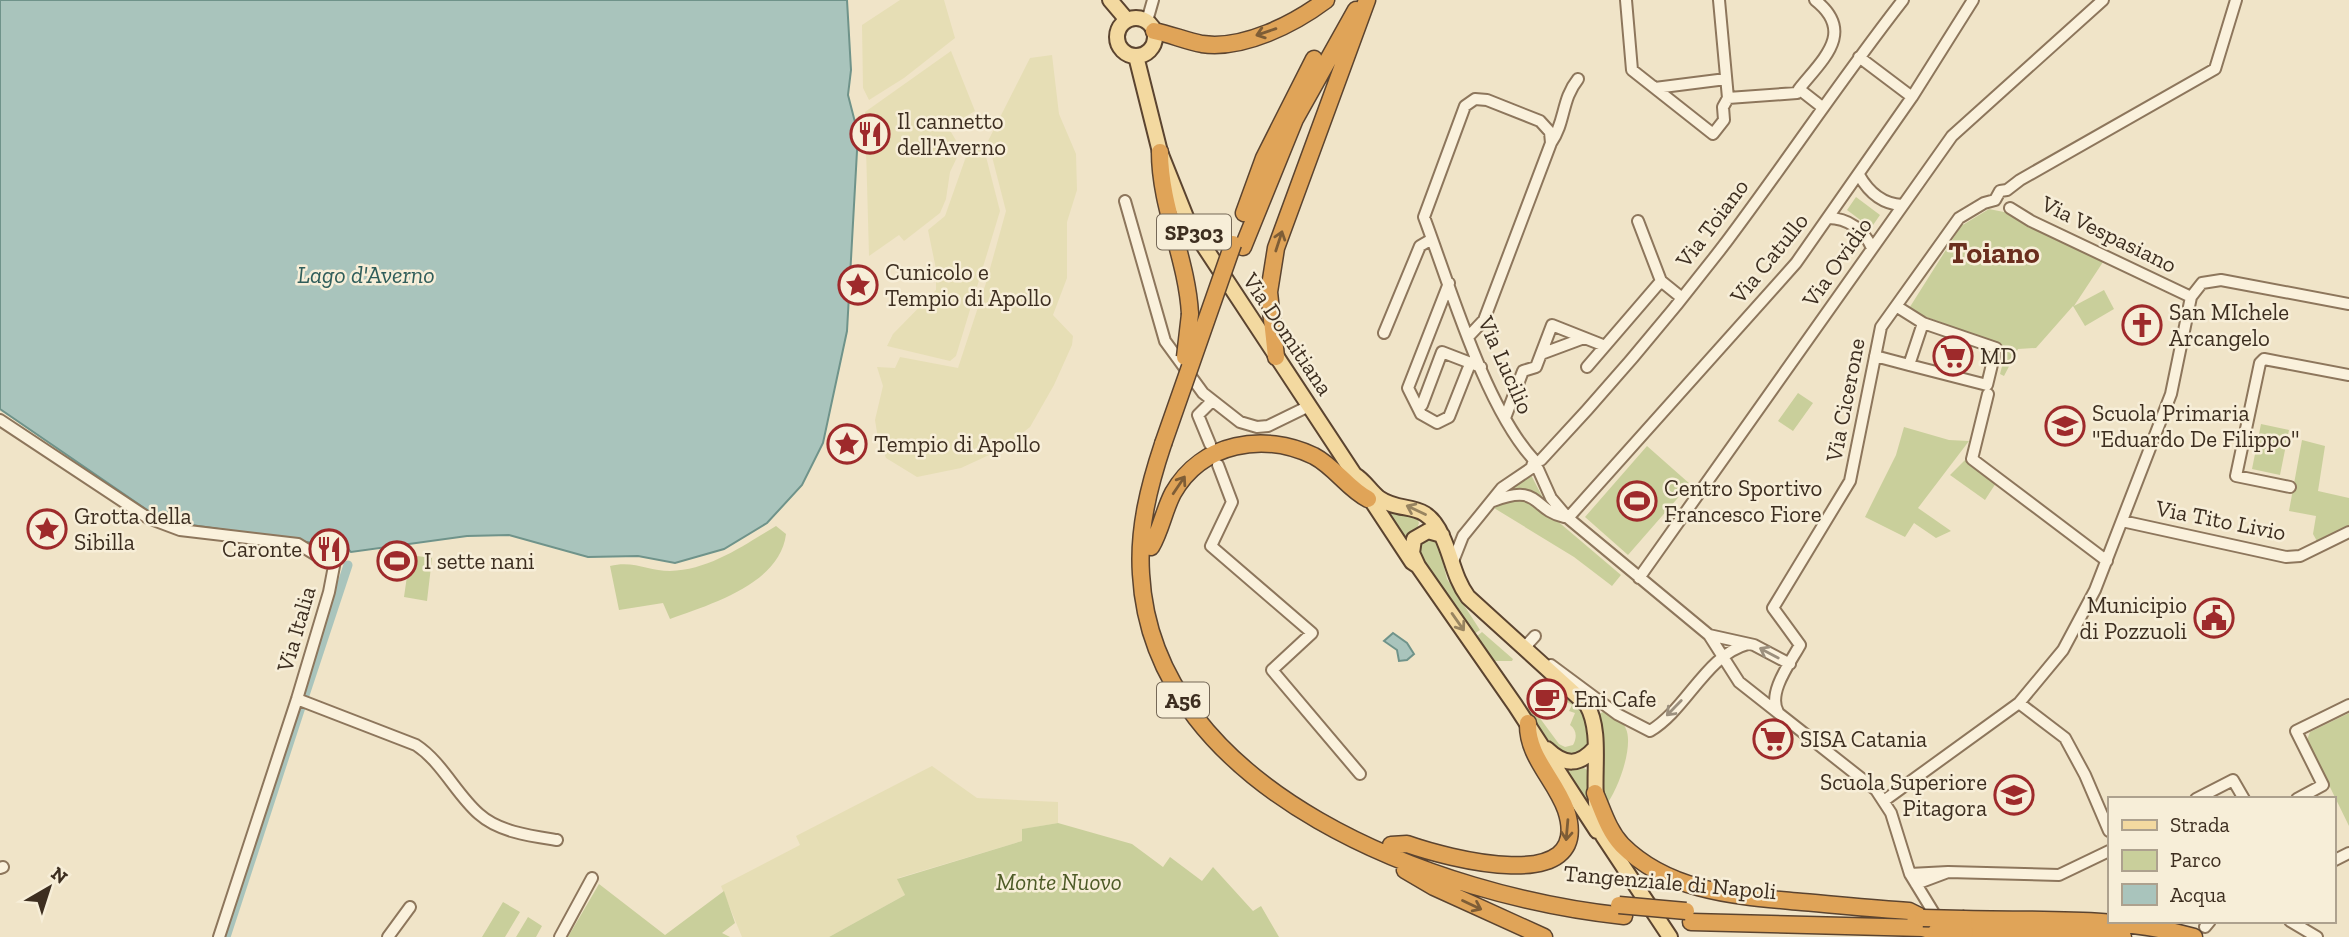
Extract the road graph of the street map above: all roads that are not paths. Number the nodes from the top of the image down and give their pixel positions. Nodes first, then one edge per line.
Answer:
1 (1110, 0) edge
2 (1153, 0) edge
3 (1326, 0) edge
4 (1350, 0) edge
5 (1365, 0) edge
6 (1626, 0) edge
7 (1719, 0) edge
8 (1815, 0) edge
9 (1903, 0) edge
10 (1973, 0) edge
11 (2104, 0) edge
12 (2236, 0) edge
13 (1127, 20) junction
14 (1151, 26) junction
15 (1136, 56) junction
16 (1859, 57) junction
17 (1578, 79) dead end
18 (1726, 79) junction
19 (1655, 88) junction
20 (1800, 89) junction
21 (1912, 97) junction
22 (1728, 98) junction
23 (1822, 107) junction
24 (1550, 143) junction
25 (1160, 152) junction
26 (1859, 175) junction
27 (2007, 190) junction
28 (1994, 200) junction
29 (1125, 201) dead end
30 (1902, 205) junction
31 (2010, 208) junction
32 (1828, 218) junction
33 (1638, 222) dead end
34 (1432, 239) junction
35 (1238, 246) junction
36 (1872, 248) junction
37 (1661, 281) junction
38 (1449, 283) junction
39 (2191, 297) junction
40 (1682, 298) junction
41 (2349, 304) edge
42 (1896, 306) junction
43 (1923, 324) junction
44 (1384, 333) dead end
45 (1469, 337) junction
46 (1584, 338) junction
47 (1204, 342) junction
48 (1605, 346) junction
49 (1541, 354) junction
50 (1875, 356) junction
51 (1276, 357) junction
52 (1909, 365) junction
53 (1482, 367) junction
54 (1587, 367) dead end
55 (1468, 369) dead end
56 (2349, 375) edge
57 (1181, 392) junction
58 (1988, 394) dead end
59 (1211, 402) junction
60 (1422, 405) dead end
61 (1309, 406) junction
62 (1505, 418) junction
63 (0, 420) edge
64 (1210, 444) dead end
65 (1168, 446) junction
66 (1537, 464) junction
67 (1218, 466) dead end
68 (1355, 475) junction
69 (2290, 487) dead end
70 (1368, 499) junction
71 (1493, 501) junction
72 (1568, 518) junction
73 (2122, 522) junction
74 (2349, 532) edge
75 (1442, 535) junction
76 (1151, 547) junction
77 (2106, 561) junction
78 (1452, 564) junction
79 (1418, 566) junction
80 (1639, 578) junction
81 (1709, 635) junction
82 (1535, 636) dead end
83 (1748, 643) junction
84 (1524, 649) junction
85 (1721, 659) junction
86 (1790, 664) junction
87 (1731, 673) junction
88 (1776, 692) junction
89 (297, 699) junction
90 (1762, 703) junction
91 (2019, 703) junction
92 (2349, 705) edge
93 (1780, 715) junction
94 (1528, 723) junction
95 (1541, 744) junction
96 (1595, 748) junction
97 (1360, 774) dead end
98 (1595, 793) junction
99 (2200, 797) edge
100 (2243, 797) edge
101 (2301, 797) edge
102 (1885, 800) junction
103 (2107, 815) edge
104 (1603, 836) junction
105 (557, 840) dead end
106 (2108, 851) edge
107 (1392, 852) junction
108 (1948, 872) junction
109 (1910, 874) junction
110 (592, 878) dead end
111 (1916, 884) junction
112 (410, 907) dead end
113 (1688, 916) junction
114 (1923, 918) junction
115 (2293, 923) edge
116 (1965, 926) junction
117 (2203, 928) edge
118 (1942, 934) edge
119 (219, 937) edge
120 (388, 937) edge
121 (560, 937) edge
122 (1544, 937) edge
123 (1670, 937) edge
124 (1878, 937) edge
125 (2123, 937) edge
126 (2317, 937) edge

1 - 13 main road
2 - 14 street
3 -> 14 highway
4 - 35 highway
5 - 35 highway
51 -> 5 highway
6 - 19 street
7 - 18 street
8 - 20 street
9 - 16 street, Via Toiano
10 - 21 street, Via Catullo
11 - 30 street, Via Ovidio
12 - 27 street
13 - 14 main road
13 - 15 main road
14 - 15 main road
15 - 25 main road, Via Domitiana / SP303
16 - 21 street
16 - 23 street, Via Toiano
17 - 24 street
18 - 19 street
18 - 22 street
19 - 22 street
20 - 22 street
20 - 23 street
21 - 26 street, Via Catullo
23 - 40 street, Via Toiano
24 - 34 street, Via Lucilio
24 - 45 street
25 - 51 main road, Via Domitiana / SP303
25 - 57 highway, bridge
26 - 30 street
26 - 32 street, Via Catullo
27 - 28 street
27 - 31 street
28 - 31 street
28 - 42 street, Via Cicerone
29 - 59 street
30 - 36 street, Via Ovidio
31 - 39 street, Via Vespasiano
32 - 36 street
32 - 72 street, Via Catullo
33 - 37 street
34 - 38 street, Via Lucilio
34 - 44 street
35 - 47 highway, bridge
36 - 80 street, Via Ovidio
37 - 40 street
37 - 48 street
38 - 45 street, Via Lucilio
38 - 55 street, Via Lucilio
39 - 41 street
39 - 73 street
40 - 66 street, Via Toiano
42 - 43 street
42 - 50 street, Via Cicerone
43 - 52 street
43 - 52 street
45 - 53 street, Via Lucilio
46 - 48 street
46 - 49 street
46 - 49 street
47 - 57 highway, Tangenziale di Napoli / A56, bridge
47 - 65 highway, Tangenziale di Napoli / A56
48 - 54 street
49 - 62 street
50 - 52 street
50 - 86 street, Via Cicerone
51 - 61 main road, Via Domitiana / SP303
53 - 60 street
53 - 62 street, Via Lucilio
56 - 69 street
57 - 65 highway, Tangenziale di Napoli / A56, bridge
58 - 77 street
59 - 61 street
59 - 64 street
61 - 68 main road, Via Domitiana / SP303
62 - 66 street, Via Lucilio
63 - 89 street, Via Italia
65 - 76 highway, Tangenziale di Napoli / A56
65 - 107 highway, Tangenziale di Napoli / A56
66 - 71 street, Via Toiano
66 - 72 street, Via Lucilio
67 - 97 street
68 - 70 main road
75 -> 68 main road
76 -> 70 highway
70 - 79 main road
71 - 72 street
71 - 78 street, Via Toiano
72 - 80 street
73 - 74 street, Via Tito Livio
73 - 77 street
75 - 78 main road
75 - 79 main road
76 - 107 highway, Tangenziale di Napoli / A56
77 - 91 street
78 - 84 main road
79 -> 94 main road
80 - 81 street
81 - 83 street
81 - 85 street
82 - 84 street
83 - 85 street
86 -> 83 street
83 - 87 street
85 -> 84 street
84 - 96 main road
85 - 87 street
86 - 88 street
87 - 90 street
88 - 90 street
88 - 93 street
89 - 105 street
89 - 119 street, Via Italia
90 - 93 street
91 - 102 street
91 - 103 street
92 - 101 street
93 - 102 street
94 - 95 main road
94 -> 107 highway
95 - 96 main road
95 - 104 main road
96 - 98 main road
98 - 104 main road
98 - 114 highway
99 - 100 street
102 - 109 street
104 - 123 main road
106 - 108 street
107 - 113 highway, Tangenziale di Napoli / A56, bridge
107 -> 122 highway
108 - 109 street
108 - 111 street
109 - 111 street
110 - 121 street
111 - 118 street
112 - 120 street
113 - 114 highway, Tangenziale di Napoli / A56
113 - 118 highway, Tangenziale di Napoli / A56
114 - 116 highway, Tangenziale di Napoli / A56, bridge
115 - 126 street
116 - 117 highway, Tangenziale di Napoli / A56
116 - 118 highway, Tangenziale di Napoli / A56, bridge
116 - 125 highway, Tangenziale di Napoli / A56
118 - 124 highway

